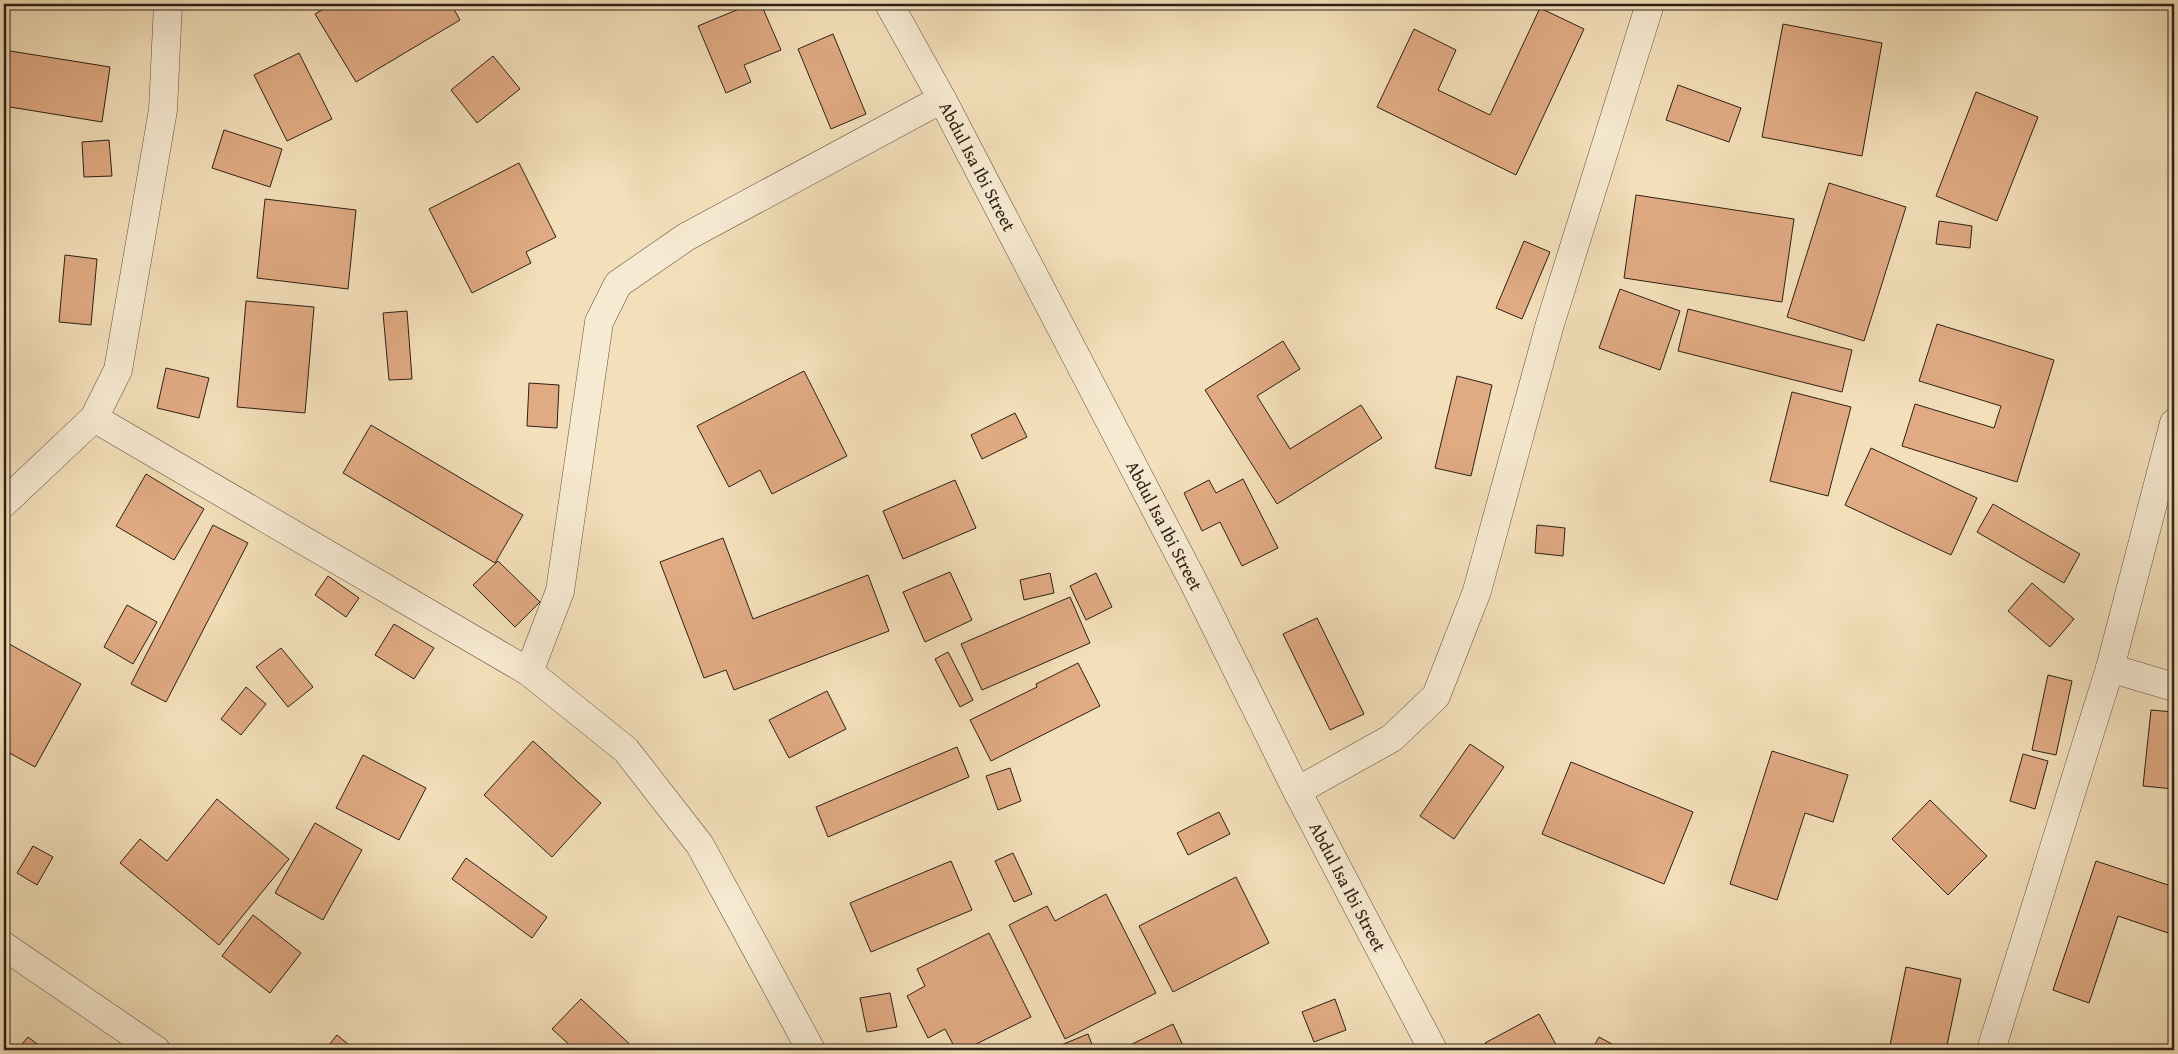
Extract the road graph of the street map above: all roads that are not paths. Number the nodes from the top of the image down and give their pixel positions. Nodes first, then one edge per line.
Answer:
1 (168, 4) edge
2 (889, 4) edge
3 (1650, 4) edge
4 (942, 99) junction
5 (94, 418) junction
6 (2174, 423) edge
7 (4, 503) edge
8 (2110, 668) junction
9 (529, 672) junction
10 (2174, 687) edge
11 (1297, 791) junction
12 (4, 946) edge
13 (156, 1050) edge
14 (810, 1050) edge
15 (1433, 1050) edge
16 (1991, 1050) edge

1 - 5 street
2 - 4 street, Abdul Isa Ibi Street
3 - 11 street
4 - 9 street
4 - 11 street, Abdul Isa Ibi Street
5 - 7 street
5 - 9 street
6 - 8 street
8 - 10 street
8 - 16 street
9 - 14 street
11 - 15 street, Abdul Isa Ibi Street
12 - 13 street

